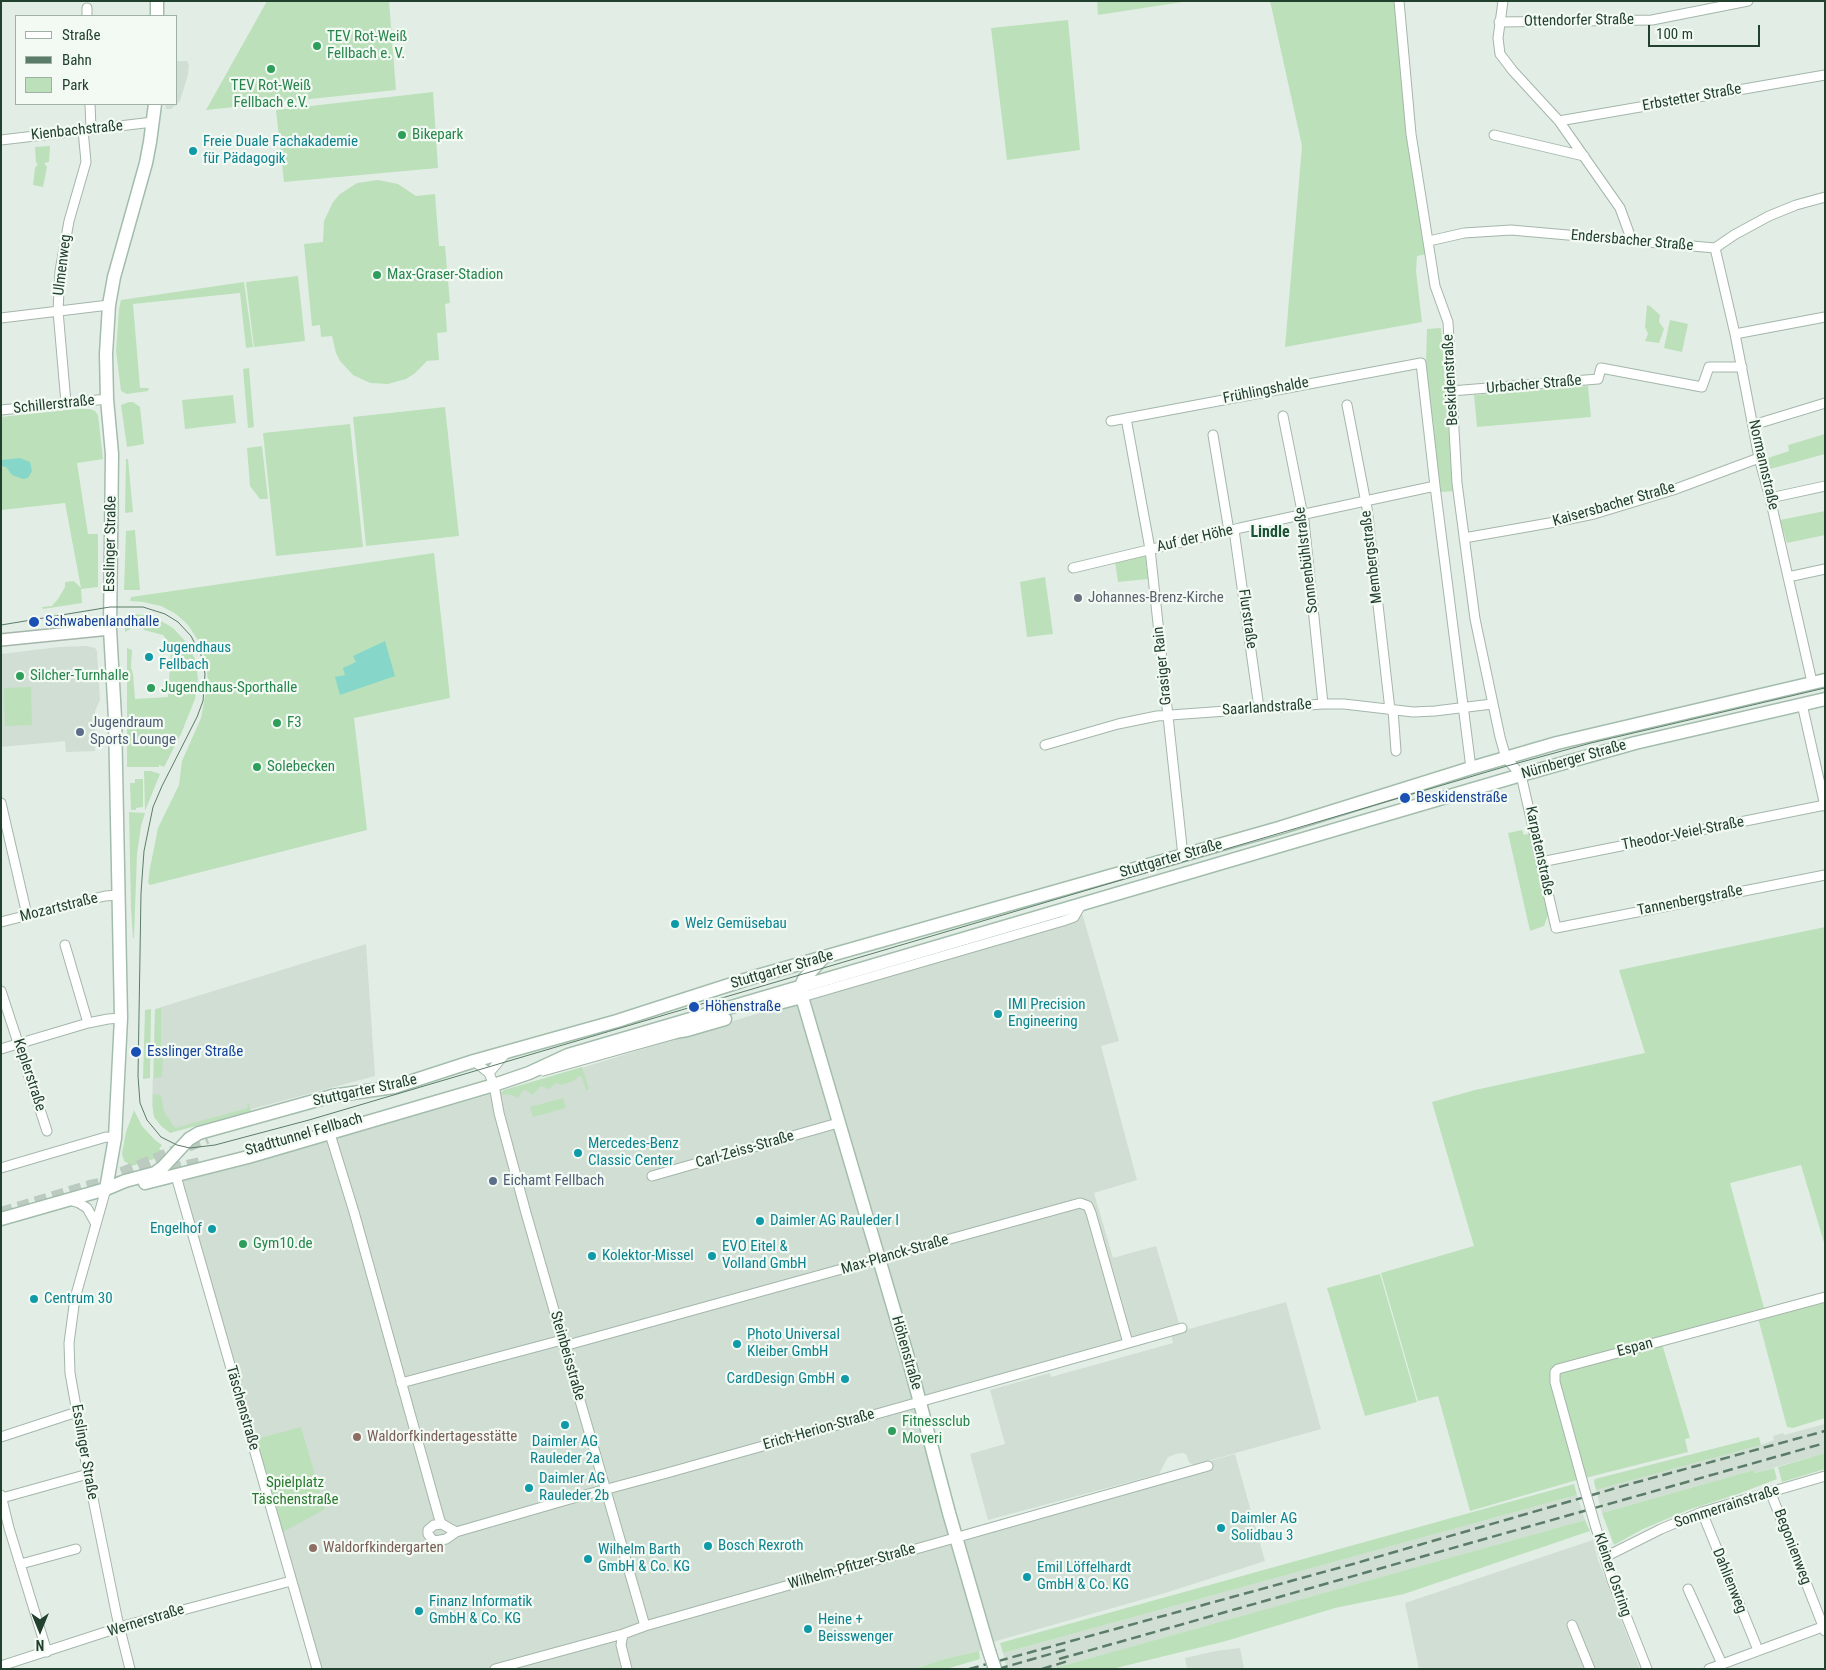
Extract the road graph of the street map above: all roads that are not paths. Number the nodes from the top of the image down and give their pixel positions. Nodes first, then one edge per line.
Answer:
1 (157, 1) edge
2 (1399, 1) edge
3 (1503, 1) edge
4 (1748, 1) edge
5 (157, 15) edge
6 (1499, 22) junction
7 (1825, 75) edge
8 (90, 105) edge
9 (155, 105) edge
10 (1559, 121) junction
11 (153, 122) junction
12 (87, 130) junction
13 (1494, 134) dead end
14 (1, 140) edge
15 (1584, 156) junction
16 (1825, 197) edge
17 (1429, 241) junction
18 (1632, 242) junction
19 (1715, 248) junction
20 (109, 305) junction
21 (58, 311) junction
22 (1, 318) edge
23 (1825, 318) edge
24 (1735, 334) junction
25 (1421, 363) joint
26 (1742, 367) junction
27 (1451, 391) junction
28 (107, 399) junction
29 (66, 403) junction
30 (1825, 403) edge
31 (1348, 405) dead end
32 (1, 410) edge
33 (1283, 416) dead end
34 (1126, 418) junction
35 (1111, 421) dead end
36 (1753, 425) junction
37 (1213, 435) dead end
38 (1759, 458) junction
39 (1435, 486) junction
40 (1825, 486) edge
41 (1770, 498) junction
42 (1366, 501) junction
43 (1303, 514) junction
44 (1232, 530) junction
45 (1464, 538) junction
46 (1150, 549) junction
47 (1073, 568) dead end
48 (1825, 569) edge
49 (1788, 577) junction
50 (110, 629) junction
51 (1, 640) edge
52 (1825, 680) edge
53 (1812, 682) junction
54 (1825, 699) edge
55 (1323, 704) junction
56 (1492, 704) junction
57 (1802, 704) junction
58 (1259, 708) junction
59 (1464, 708) junction
60 (1391, 710) junction
61 (1168, 716) junction
62 (1045, 745) dead end
63 (1535, 749) junction
64 (1396, 751) dead end
65 (1506, 758) junction
66 (1471, 768) junction
67 (1521, 775) junction
68 (1492, 783) junction
69 (1, 803) edge
70 (1825, 806) edge
71 (1183, 856) junction
72 (1541, 862) junction
73 (1182, 875) joint
74 (1825, 875) edge
75 (118, 895) junction
76 (27, 915) junction
77 (1, 922) edge
78 (1556, 928) joint
79 (65, 945) dead end
80 (823, 958) junction
81 (773, 972) junction
82 (1, 991) edge
83 (801, 992) junction
84 (121, 1018) junction
85 (88, 1023) junction
86 (687, 1030) junction
87 (624, 1038) junction
88 (19, 1043) junction
89 (1, 1049) edge
90 (505, 1054) junction
91 (483, 1068) junction
92 (513, 1079) junction
93 (494, 1085) junction
94 (394, 1087) junction
95 (400, 1112) junction
96 (838, 1123) junction
97 (47, 1131) dead end
98 (330, 1134) junction
99 (111, 1137) junction
100 (207, 1138) tunnel mouth
101 (178, 1152) junction
102 (112, 1159) junction
103 (208, 1162) tunnel mouth
104 (1, 1168) edge
105 (194, 1171) junction
106 (142, 1176) junction
107 (176, 1176) junction
108 (652, 1176) dead end
109 (106, 1189) junction
110 (66, 1200) junction
111 (1, 1219) edge
112 (96, 1224) junction
113 (879, 1260) junction
114 (1825, 1298) edge
115 (1182, 1328) dead end
116 (563, 1343) junction
117 (1128, 1343) junction
118 (401, 1383) junction
119 (920, 1402) junction
120 (77, 1412) junction
121 (1, 1437) edge
122 (1208, 1466) dead end
123 (88, 1474) junction
124 (1825, 1476) edge
125 (1583, 1484) joint
126 (606, 1490) junction
127 (1770, 1491) junction
128 (2, 1497) edge
129 (1702, 1512) junction
130 (441, 1522) junction
131 (5, 1529) edge
132 (456, 1532) junction
133 (956, 1538) junction
134 (76, 1549) dead end
135 (1605, 1557) junction
136 (21, 1564) junction
137 (291, 1581) junction
138 (1688, 1589) dead end
139 (1572, 1625) dead end
140 (645, 1626) junction
141 (120, 1628) junction
142 (1824, 1628) edge
143 (623, 1634) junction
144 (1758, 1650) junction
145 (47, 1652) junction
146 (1722, 1664) junction
147 (1734, 1664) edge
148 (1, 1666) edge
149 (130, 1669) edge
150 (317, 1669) edge
151 (496, 1669) edge
152 (627, 1669) edge
153 (995, 1669) edge
154 (1590, 1669) edge
155 (1647, 1669) edge
156 (1709, 1669) edge

1 - 5 main road
2 - 17 street, Beskidenstraße
3 - 6 street
4 - 6 street, Ottendorfer Straße
6 - 10 street
7 - 10 street, Erbstetter Straße
8 - 12 street, Ulmenweg
9 - 11 main road, Esslinger Straße
10 - 15 street
11 - 12 street, Kienbachstraße
11 - 20 main road, Esslinger Straße
12 - 14 street, Kienbachstraße
12 - 21 street, Ulmenweg
13 - 15 street
15 - 18 street
16 - 19 street, Endersbacher Straße
17 - 18 street, Endersbacher Straße
17 - 27 street, Beskidenstraße
18 - 19 street, Endersbacher Straße
19 - 24 street, Normannstraße
20 - 21 street
20 - 28 main road, Esslinger Straße
21 - 22 street
21 - 29 street, Ulmenweg
23 - 24 street
24 - 26 street, Normannstraße
25 - 34 street, Frühlingshalde
25 - 39 street, Beskidenstraße
26 - 27 street, Urbacher Straße
26 - 36 street, Normannstraße
27 - 45 street, Beskidenstraße
28 - 29 street, Schillerstraße
28 - 50 main road, Esslinger Straße
29 - 32 street, Schillerstraße
30 - 36 street
31 - 42 street, Membergstraße
33 - 43 street, Sonnenbühlstraße
34 - 35 street, Frühlingshalde
34 - 46 street, Grasiger Rain
36 - 38 street, Normannstraße
37 - 44 street, Flurstraße
38 - 41 street, Normannstraße
38 - 45 street, Kaisersbacher Straße
39 - 42 street, Auf der Höhe
39 - 59 street, Beskidenstraße
40 - 41 street
41 - 49 street, Normannstraße
42 - 43 street, Auf der Höhe
42 - 60 street, Membergstraße
43 - 44 street, Auf der Höhe
43 - 55 street, Sonnenbühlstraße
44 - 46 street, Auf der Höhe
44 - 58 street, Flurstraße
45 - 56 street, Beskidenstraße
46 - 47 street, Auf der Höhe
46 - 61 street, Grasiger Rain
48 - 49 street
49 - 53 street, Normannstraße
50 - 51 street
50 - 75 main road, Esslinger Straße
52 - 53 main road, Nürnberger Straße
53 - 63 main road, Nürnberger Straße
54 - 57 main road, Nürnberger Straße
55 - 58 street, Saarlandstraße
55 - 60 street, Saarlandstraße
56 - 59 street, Saarlandstraße
56 - 65 street, Beskidenstraße
57 - 67 main road, Nürnberger Straße
57 - 70 street
58 - 61 street, Saarlandstraße
59 - 60 street, Saarlandstraße
59 - 66 street, Beskidenstraße
60 - 64 street, Membergstraße
61 - 62 street, Saarlandstraße
61 - 71 street, Grasiger Rain
63 - 65 main road, Nürnberger Straße
63 - 67 main road
65 - 66 main road, Nürnberger Straße
65 - 67 street
65 - 68 main road
66 - 71 main road, Stuttgarter Straße
67 - 68 main road, Nürnberger Straße
67 - 72 street, Karpatenstraße
68 - 73 main road, Nürnberger Straße
69 - 76 street
70 - 72 street, Theodor-Veiel-Straße
71 - 80 main road, Stuttgarter Straße
72 - 78 street, Karpatenstraße
73 - 83 main road, Stuttgarter Straße
74 - 78 street, Tannenbergstraße
75 - 76 street, Mozartstraße
75 - 84 main road, Esslinger Straße
76 - 77 street, Mozartstraße
79 - 85 street
80 - 81 main road, Stuttgarter Straße
80 - 83 main road
81 - 83 main road
81 - 90 main road, Stuttgarter Straße
82 - 88 street, Keplerstraße
83 - 86 main road
83 - 87 main road, Stuttgarter Straße
83 - 96 main road, Höhenstraße
84 - 85 street
84 - 99 main road, Esslinger Straße
85 - 88 street
86 - 87 main road
86 - 92 street, Stuttgarter Straße
87 - 92 main road, Stuttgarter Straße
88 - 89 street
88 - 97 street, Keplerstraße
90 - 91 main road, Stuttgarter Straße
90 - 91 street
91 - 93 street, Steinbeisstraße
91 - 94 main road, Stuttgarter Straße
92 - 93 main road, Stuttgarter Straße
93 - 95 main road, Stuttgarter Straße
93 - 116 street, Steinbeisstraße
94 - 100 main road, Stadttunnel Fellbach
94 - 101 main road, Stuttgarter Straße
95 - 98 main road, Stuttgarter Straße
95 - 103 main road, Stadttunnel Fellbach
96 - 108 street, Carl-Zeiss-Straße
96 - 113 main road, Höhenstraße
98 - 105 main road, Stuttgarter Straße
98 - 118 street
99 - 102 main road, Esslinger Straße
99 - 104 street
101 - 105 main road
101 - 106 main road, Stuttgarter Straße
101 - 107 main road
102 - 106 main road
102 - 109 main road, Esslinger Straße
105 - 107 main road, Stuttgarter Straße
106 - 109 main road, Stuttgarter Straße
107 - 109 main road, Stuttgarter Straße
107 - 137 street, Täschenstraße
109 - 110 main road, Stuttgarter Straße
109 - 112 street, Esslinger Straße
110 - 111 main road, Stuttgarter Straße
110 - 112 street
112 - 120 street, Esslinger Straße
113 - 116 street, Max-Planck-Straße
113 - 117 street, Max-Planck-Straße
113 - 119 main road, Höhenstraße
114 - 125 street, Espan
115 - 117 street, Erich-Herion-Straße
116 - 118 street, Max-Planck-Straße
116 - 126 street, Steinbeisstraße
117 - 119 street, Erich-Herion-Straße
118 - 130 street
119 - 126 street, Erich-Herion-Straße
119 - 133 main road, Höhenstraße
120 - 121 street
120 - 123 street, Esslinger Straße
122 - 133 street, Wilhelm-Pfitzer-Straße
123 - 128 street
123 - 141 street, Esslinger Straße
124 - 127 street, Sommerrainstraße
125 - 135 street, Kleiner Ostring, bridge
126 - 132 street, Erich-Herion-Straße
126 - 140 street, Steinbeisstraße
127 - 129 street, Sommerrainstraße
127 - 142 street, Begonienweg
128 - 131 street
129 - 135 street, Sommerrainstraße
129 - 144 street, Dahlienweg
130 - 132 street
130 - 132 street, Erich-Herion-Straße
131 - 136 street
133 - 140 street, Wilhelm-Pfitzer-Straße
133 - 153 main road, Höhenstraße, bridge
134 - 136 street
135 - 155 street, Kleiner Ostring
136 - 145 street
137 - 141 street, Wernerstraße
137 - 150 street, Täschenstraße
138 - 146 street
139 - 154 street
140 - 143 street, Wilhelm-Pfitzer-Straße
141 - 145 street, Wernerstraße
141 - 149 street, Esslinger Straße
142 - 144 street
143 - 151 street, Wilhelm-Pfitzer-Straße
143 - 152 street
144 - 147 street
145 - 148 street, Wernerstraße
146 - 147 street
146 - 156 street

